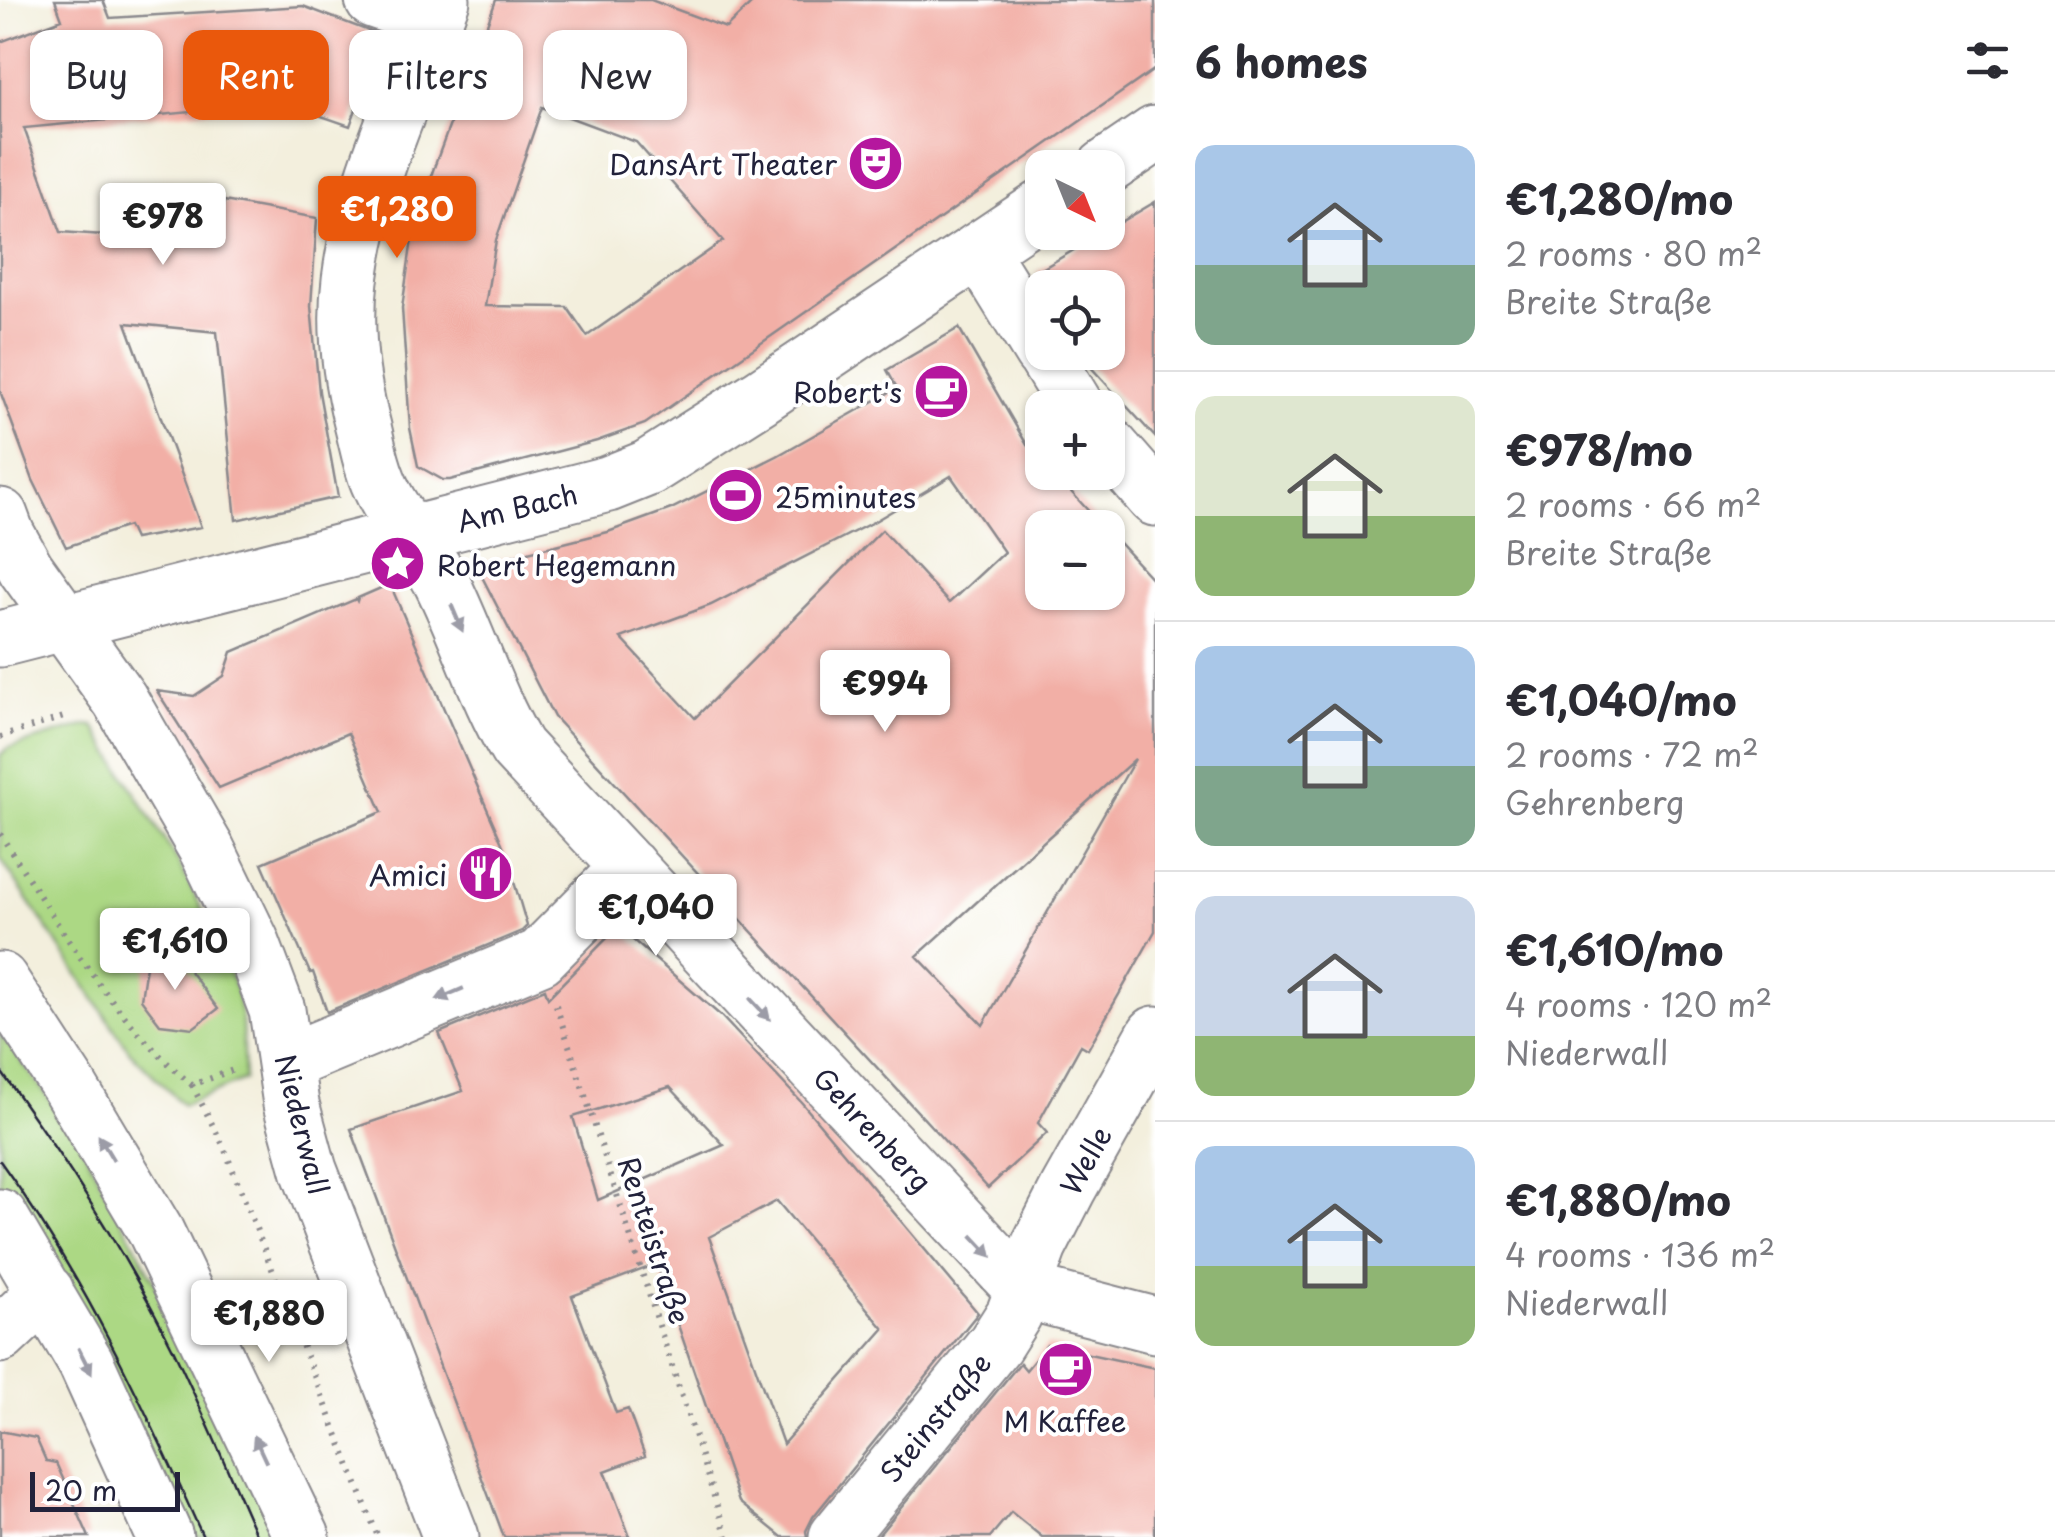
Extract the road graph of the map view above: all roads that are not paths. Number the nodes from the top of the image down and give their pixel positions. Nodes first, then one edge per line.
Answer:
1 (372, 0) edge
2 (438, 11) edge
3 (1155, 134) edge
4 (1125, 154) edge
5 (1025, 219) edge
6 (979, 250) junction
7 (1025, 323) edge
8 (1125, 464) edge
9 (1155, 498) edge
10 (0, 516) edge
11 (409, 534) junction
12 (64, 623) junction
13 (0, 639) edge
14 (628, 868) junction
15 (0, 980) edge
16 (1155, 1034) edge
17 (286, 1064) junction
18 (0, 1217) edge
19 (1024, 1291) junction
20 (46, 1292) junction
21 (1155, 1325) edge
22 (0, 1335) edge
23 (166, 1537) edge
24 (302, 1537) edge
25 (451, 1537) edge
26 (836, 1537) edge

1 - 2 street
2 - 11 street, Gehrenberg
3 - 4 street
5 - 6 street, Am Bach
6 - 7 street
6 - 11 street, Am Bach
8 - 9 street
10 - 12 street, Niederwall
11 - 12 street, Am Bach
11 -> 14 street, Gehrenberg
12 - 13 street, Am Bach
12 - 17 street, Niederwall
14 -> 17 street
14 -> 19 street, Gehrenberg
24 -> 15 street
16 - 19 street, Welle
17 - 25 street, Niederwall
18 - 20 street
19 - 21 street
19 - 26 street, Steinstraße
20 - 22 street
20 -> 23 street

